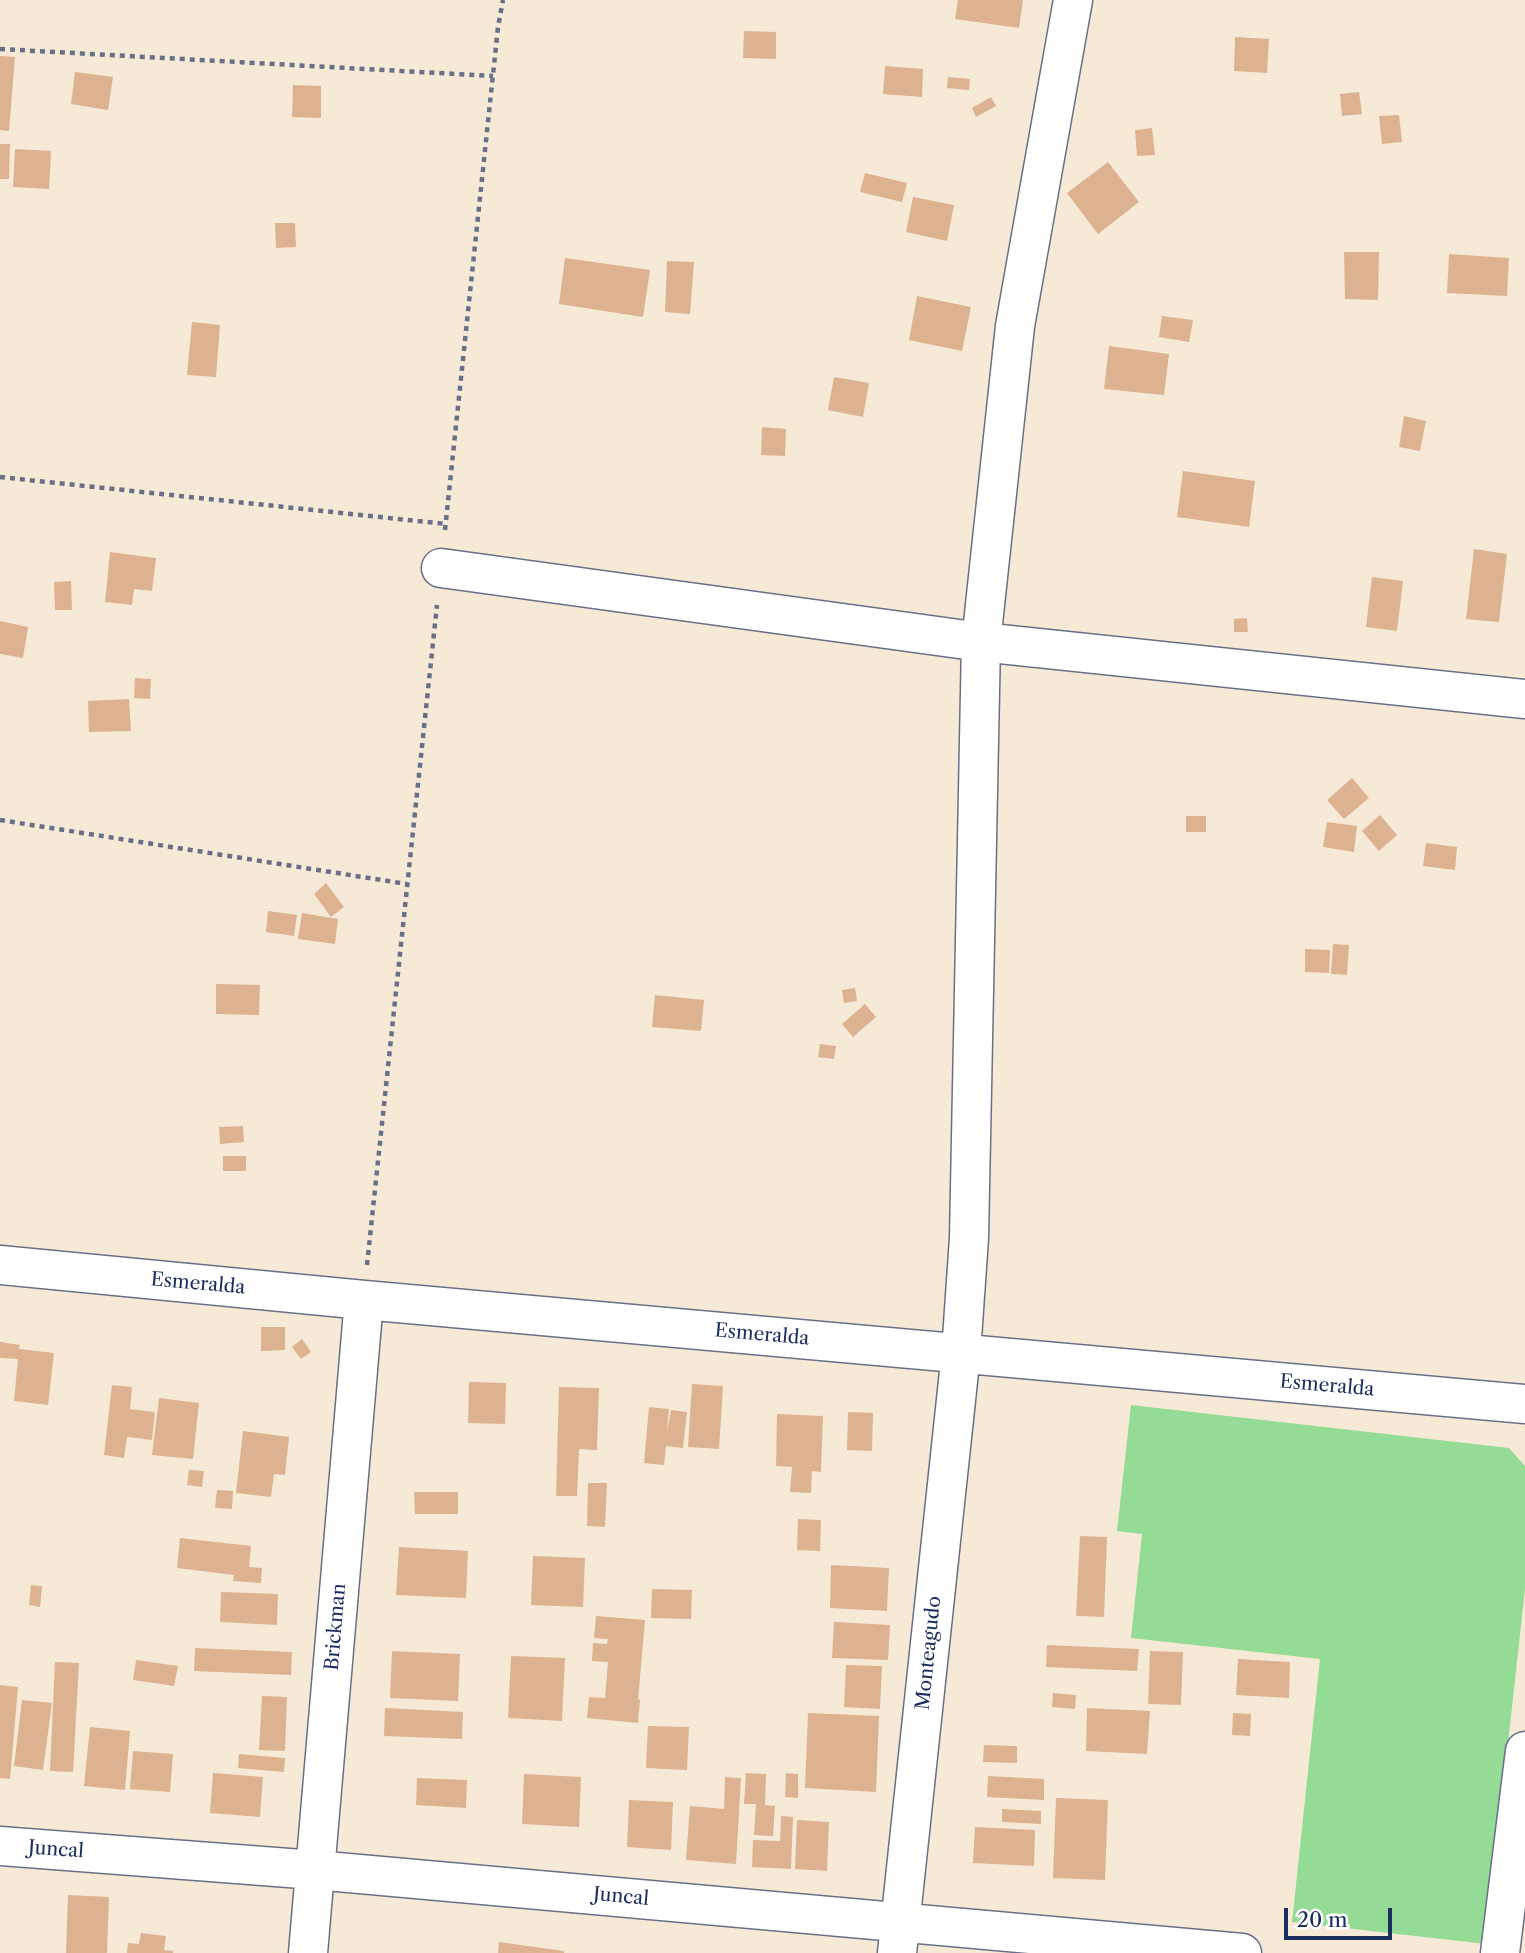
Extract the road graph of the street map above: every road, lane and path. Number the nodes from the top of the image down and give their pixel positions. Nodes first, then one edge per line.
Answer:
1 (503, 0) edge
2 (1073, 0) edge
3 (0, 49) edge
4 (493, 76) junction
5 (0, 477) edge
6 (446, 524) junction
7 (441, 568) junction
8 (981, 642) junction
9 (1525, 699) edge
10 (0, 820) edge
11 (407, 884) junction
12 (0, 1265) edge
13 (363, 1300) junction
14 (961, 1353) junction
15 (1525, 1404) edge
16 (1525, 1751) edge
17 (0, 1846) edge
18 (316, 1870) junction
19 (898, 1937) edge
20 (308, 1953) edge
21 (1242, 1953) edge
22 (1500, 1953) edge

1 - 4 path
2 - 8 street, Monteagudo
3 - 4 path
4 - 6 path
5 - 6 path
6 - 7 path
7 - 8 street
7 - 11 path
8 - 9 street
8 - 14 street, Monteagudo
10 - 11 path
11 - 13 path
12 - 13 street, Esmeralda
13 - 14 street, Esmeralda
13 - 18 street, Brickman
14 - 15 street, Esmeralda
14 - 19 street, Monteagudo
16 - 22 street
17 - 18 street, Juncal
18 - 19 street, Juncal
18 - 20 street, Brickman
19 - 21 street, Juncal

